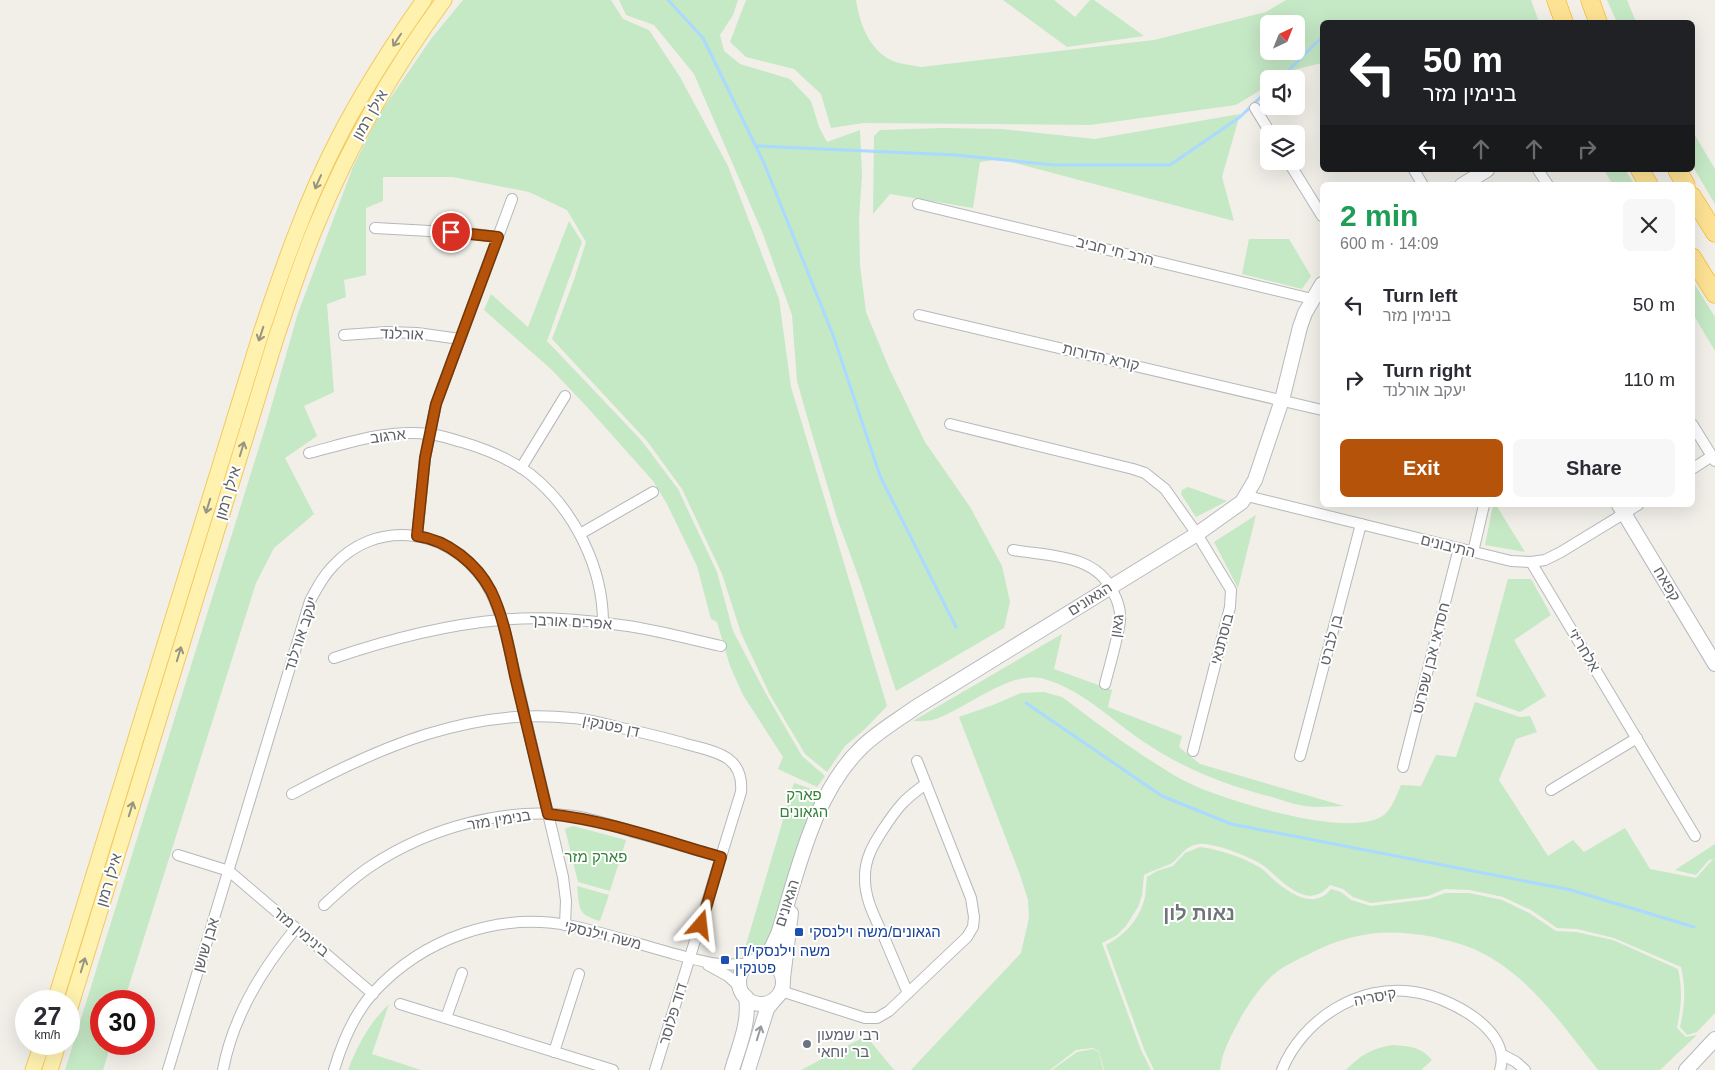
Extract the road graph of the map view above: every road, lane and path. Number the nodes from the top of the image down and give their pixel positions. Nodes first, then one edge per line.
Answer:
1 (424, 0) edge
2 (444, 0) edge
3 (1556, 0) edge
4 (1590, 0) edge
5 (1563, 20) edge
6 (1597, 20) edge
7 (1255, 108) dead end
8 (1265, 125) edge
9 (1294, 170) edge
10 (1484, 172) edge
11 (1467, 182) edge
12 (512, 199) dead end
13 (1695, 201) edge
14 (918, 204) dead end
15 (1320, 213) edge
16 (375, 228) dead end
17 (1715, 233) edge
18 (498, 237) junction
19 (1695, 262) edge
20 (1320, 287) edge
21 (1715, 294) edge
22 (1312, 299) junction
23 (919, 315) dead end
24 (344, 335) dead end
25 (460, 339) junction
26 (565, 396) dead end
27 (1282, 400) junction
28 (1320, 410) edge
29 (950, 424) dead end
30 (1695, 429) edge
31 (429, 434) junction
32 (309, 453) dead end
33 (1714, 459) edge
34 (521, 468) junction
35 (1695, 468) edge
36 (653, 492) dead end
37 (1247, 496) junction
38 (1484, 507) edge
39 (1622, 510) edge
40 (1361, 524) junction
41 (580, 534) junction
42 (1197, 534) junction
43 (417, 536) junction
44 (1459, 548) junction
45 (1013, 550) dead end
46 (1473, 552) junction
47 (1531, 562) junction
48 (1111, 586) junction
49 (501, 620) junction
50 (603, 623) junction
51 (721, 646) dead end
52 (334, 658) dead end
53 (1715, 664) edge
54 (1105, 684) dead end
55 (525, 716) junction
56 (1637, 738) junction
57 (1193, 751) dead end
58 (1300, 756) dead end
59 (917, 761) dead end
60 (1403, 768) dead end
61 (926, 784) junction
62 (1551, 790) dead end
63 (292, 794) dead end
64 (548, 814) junction
65 (1695, 836) dead end
66 (178, 855) dead end
67 (721, 857) junction
68 (229, 872) junction
69 (797, 872) junction
70 (324, 905) dead end
71 (565, 925) junction
72 (296, 928) junction
73 (694, 959) junction
74 (755, 961) junction
75 (462, 972) dead end
76 (579, 974) dead end
77 (58, 990) edge
78 (75, 990) edge
79 (780, 990) junction
80 (743, 992) junction
81 (908, 993) junction
82 (373, 994) junction
83 (400, 1004) dead end
84 (446, 1018) junction
85 (1715, 1039) edge
86 (554, 1052) junction
87 (38, 1055) edge
88 (55, 1055) edge
89 (1503, 1055) junction
90 (33, 1070) edge
91 (50, 1070) edge
92 (168, 1070) edge
93 (223, 1070) edge
94 (334, 1070) edge
95 (613, 1070) edge
96 (655, 1070) edge
97 (732, 1070) edge
98 (748, 1070) edge
99 (1282, 1070) edge
100 (1500, 1070) edge
101 (1525, 1070) edge
102 (1686, 1070) edge

1 -> 77 main road, אילן רמון
78 -> 2 main road, אילן רמון
3 - 5 highway
4 - 6 highway
7 - 8 street
9 - 15 street
10 - 11 street
12 - 18 street
13 - 17 highway
14 - 22 street, הרב חי חביב
16 - 18 street
18 - 25 street
19 - 21 highway
20 - 22 street, הגאונים
22 - 27 street, הגאונים
23 - 27 street, קורא הדורות
24 - 25 street, אורלנד
25 - 31 street
26 - 34 street
27 - 28 street, קורא הדורות
27 - 37 street, הגאונים
29 - 42 street
30 - 33 street
31 - 32 street, ארגוב
31 - 34 street, ארגוב
31 - 43 street
33 - 35 street
34 - 41 street, ארגוב
36 - 41 street
37 - 40 street, התיבונים
37 - 42 street, הגאונים
38 - 46 street
39 - 47 street, התיבונים
39 - 53 street, קפאח
40 - 44 street, התיבונים
40 - 58 street, בן לברט
41 - 50 street, ארגוב
42 - 48 street, הגאונים
42 - 57 street, בוסתנאי
43 - 49 street, יעקב אורלנד
43 - 68 street, יעקב אורלנד
44 - 46 street, התיבונים
44 - 60 street, חסדאי אבן שפרוט
45 - 48 street, גאון
46 - 47 street, התיבונים
47 - 56 street, אלחריזי
48 - 54 street, גאון
48 - 69 street, הגאונים
49 - 50 street, אפרים אורבך
49 - 52 street, אפרים אורבך
49 - 55 street, יעקב אורלנד
50 - 51 street, אפרים אורבך
55 - 63 street, דן פטנקין
55 - 64 street, יעקב אורלנד
55 - 67 street, דן פטנקין
56 - 62 street
56 - 65 street, אלחריזי
59 - 61 street
61 - 81 street
61 - 81 street
64 - 67 street, בנימין מזר
64 - 70 street, בנימין מזר
64 - 71 street, יעקב אורלנד
66 - 68 street
67 - 73 street, דן פטנקין
68 - 72 street, בינימין מזר
68 - 92 street, אבן שושן
69 - 74 street, הגאונים
69 - 79 street, הגאונים
71 - 73 street, משה וילנסקי
71 - 82 street, משה וילנסקי
72 - 82 street, בינימין מזר
72 - 93 street
73 - 74 street, משה וילנסקי
73 - 80 street, משה וילנסקי
73 - 96 street, דוד פלוסר
74 - 79 street
74 - 80 street
75 - 84 street
76 - 86 street
79 - 80 street
79 - 81 street
98 -> 79 street
80 - 97 street
82 - 94 street, משה וילנסקי
83 - 84 street
84 - 86 street
85 - 102 street
86 - 95 street
87 - 90 main road
88 - 91 main road
89 - 99 street, קיסריה
89 - 100 street
89 - 101 street, קיסריה

